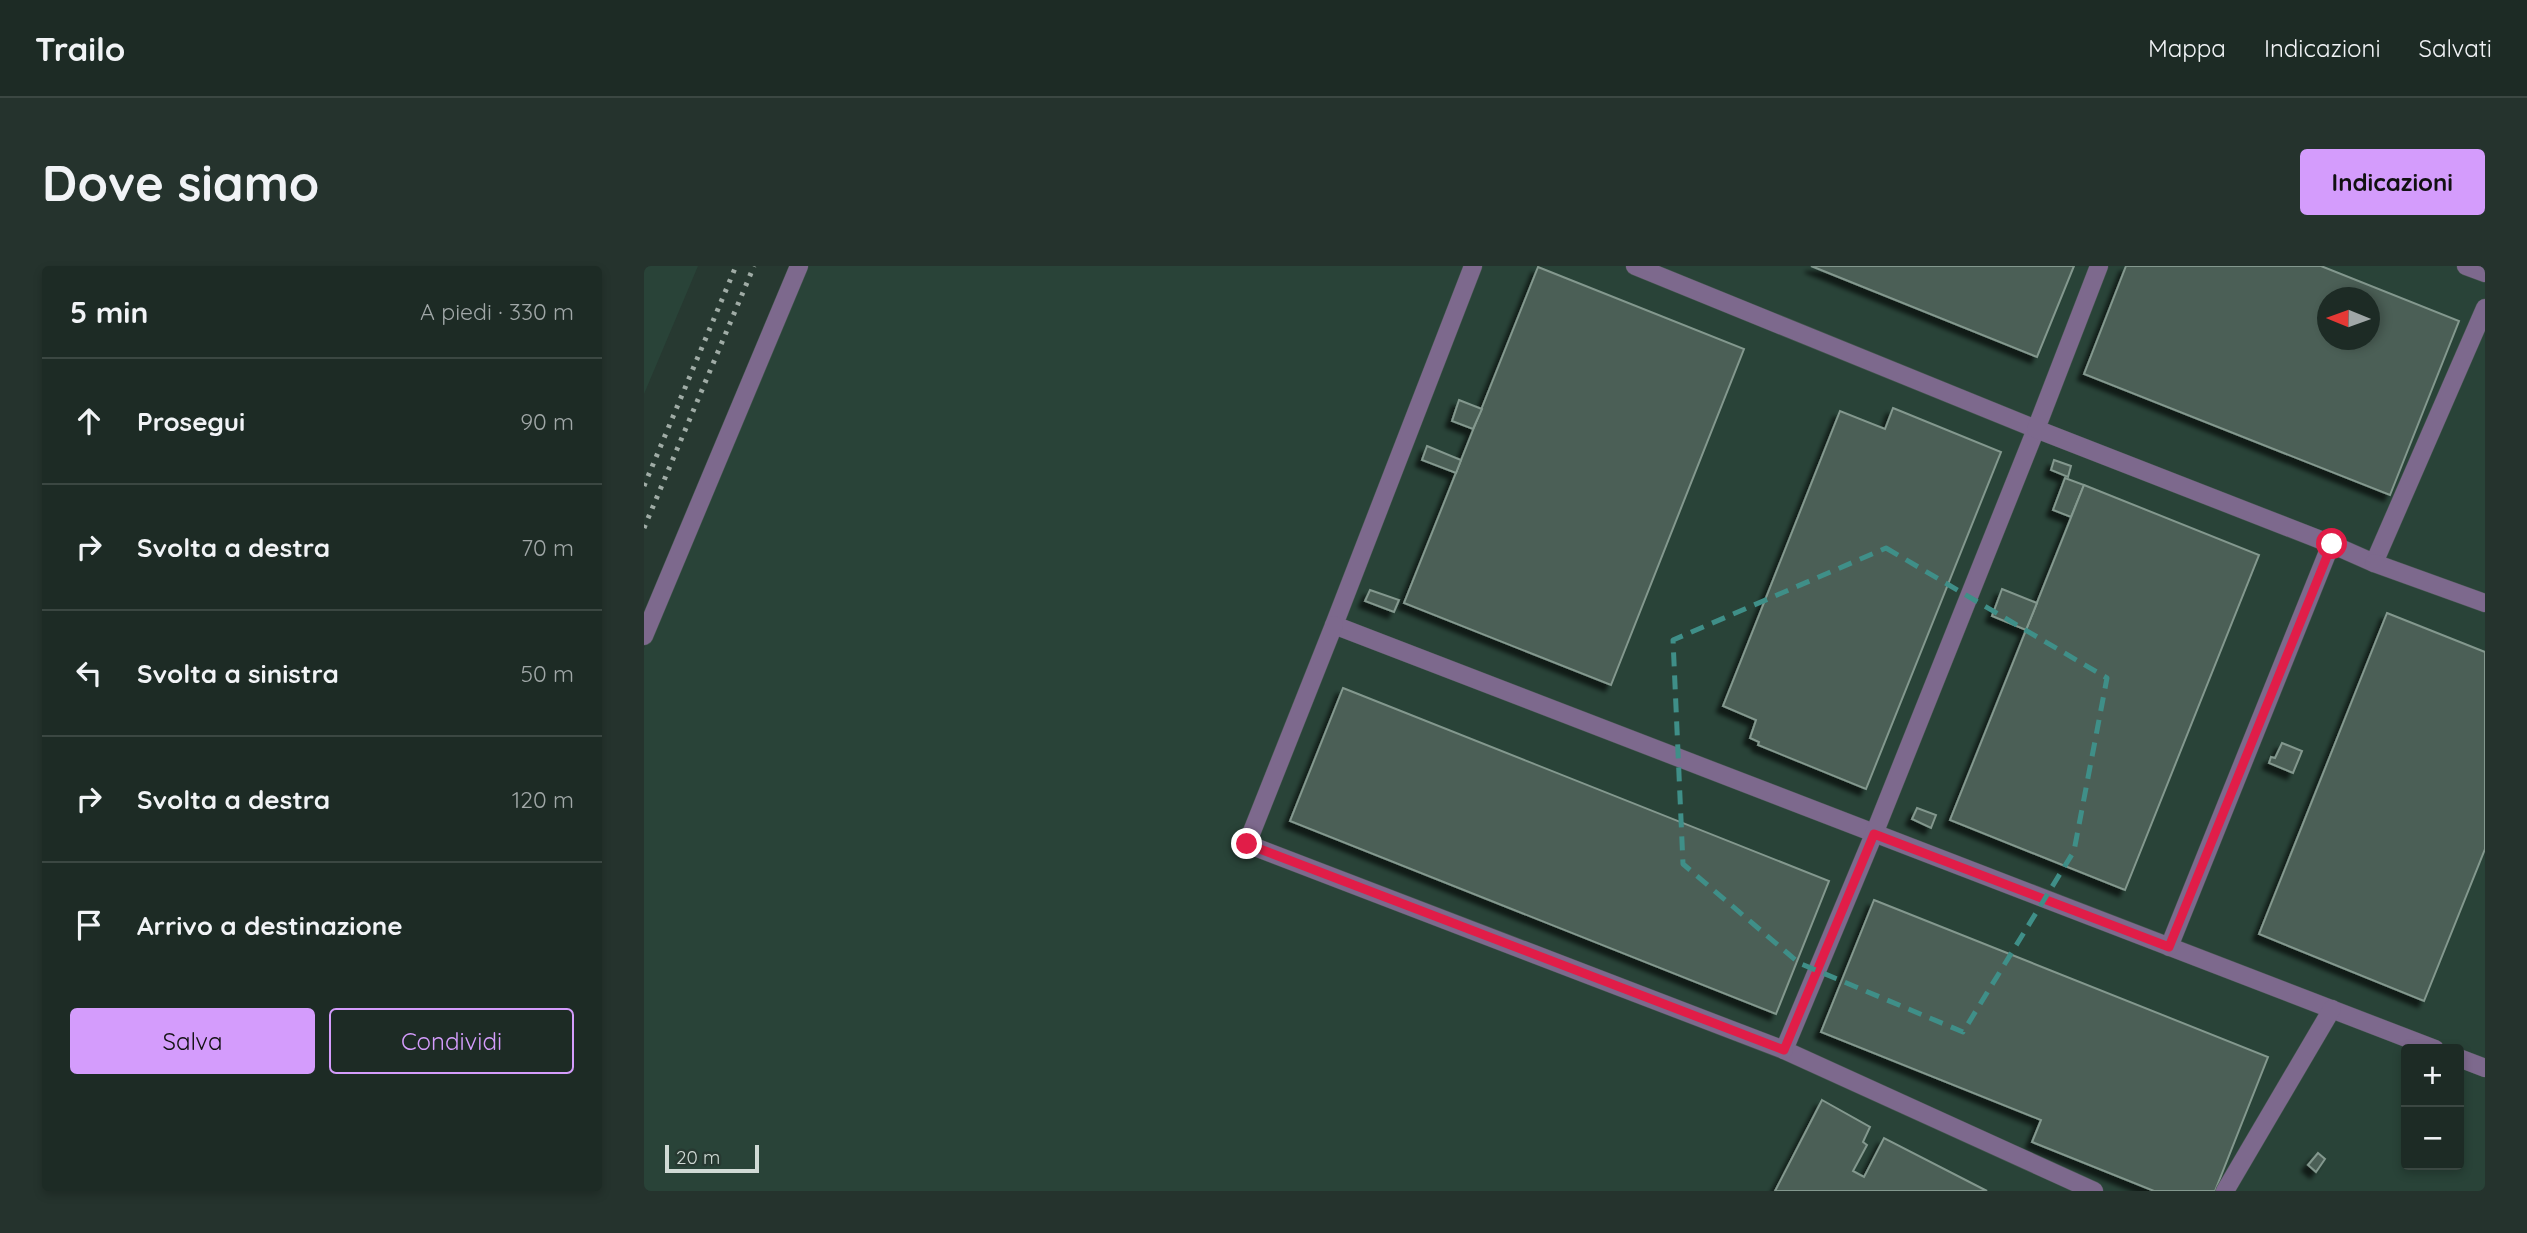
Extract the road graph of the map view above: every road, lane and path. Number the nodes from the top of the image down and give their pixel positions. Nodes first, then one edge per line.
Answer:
1 (799, 266) edge
2 (1473, 266) edge
3 (1635, 266) edge
4 (2099, 266) edge
5 (2466, 266) edge
6 (2485, 273) edge
7 (2485, 307) edge
8 (2036, 429) junction
9 (2332, 544) junction
10 (2374, 563) junction
11 (2485, 604) edge
12 (1334, 625) junction
13 (644, 636) edge
14 (1874, 834) junction
15 (2169, 947) junction
16 (2332, 1009) junction
17 (2422, 1044) edge
18 (1784, 1050) junction
19 (2464, 1060) edge
20 (2485, 1068) edge
21 (2094, 1191) edge
22 (2225, 1191) edge

1 - 13 street
2 - 12 street
3 - 8 street
4 - 8 street
5 - 6 street
7 - 10 street
8 - 9 street
8 - 14 street
9 - 10 street
9 - 15 street
10 - 11 street
12 - 14 street
12 - 18 street
14 - 15 street
14 - 18 street
15 - 16 street
16 - 17 street
16 - 22 street
18 - 21 street
19 - 20 street

